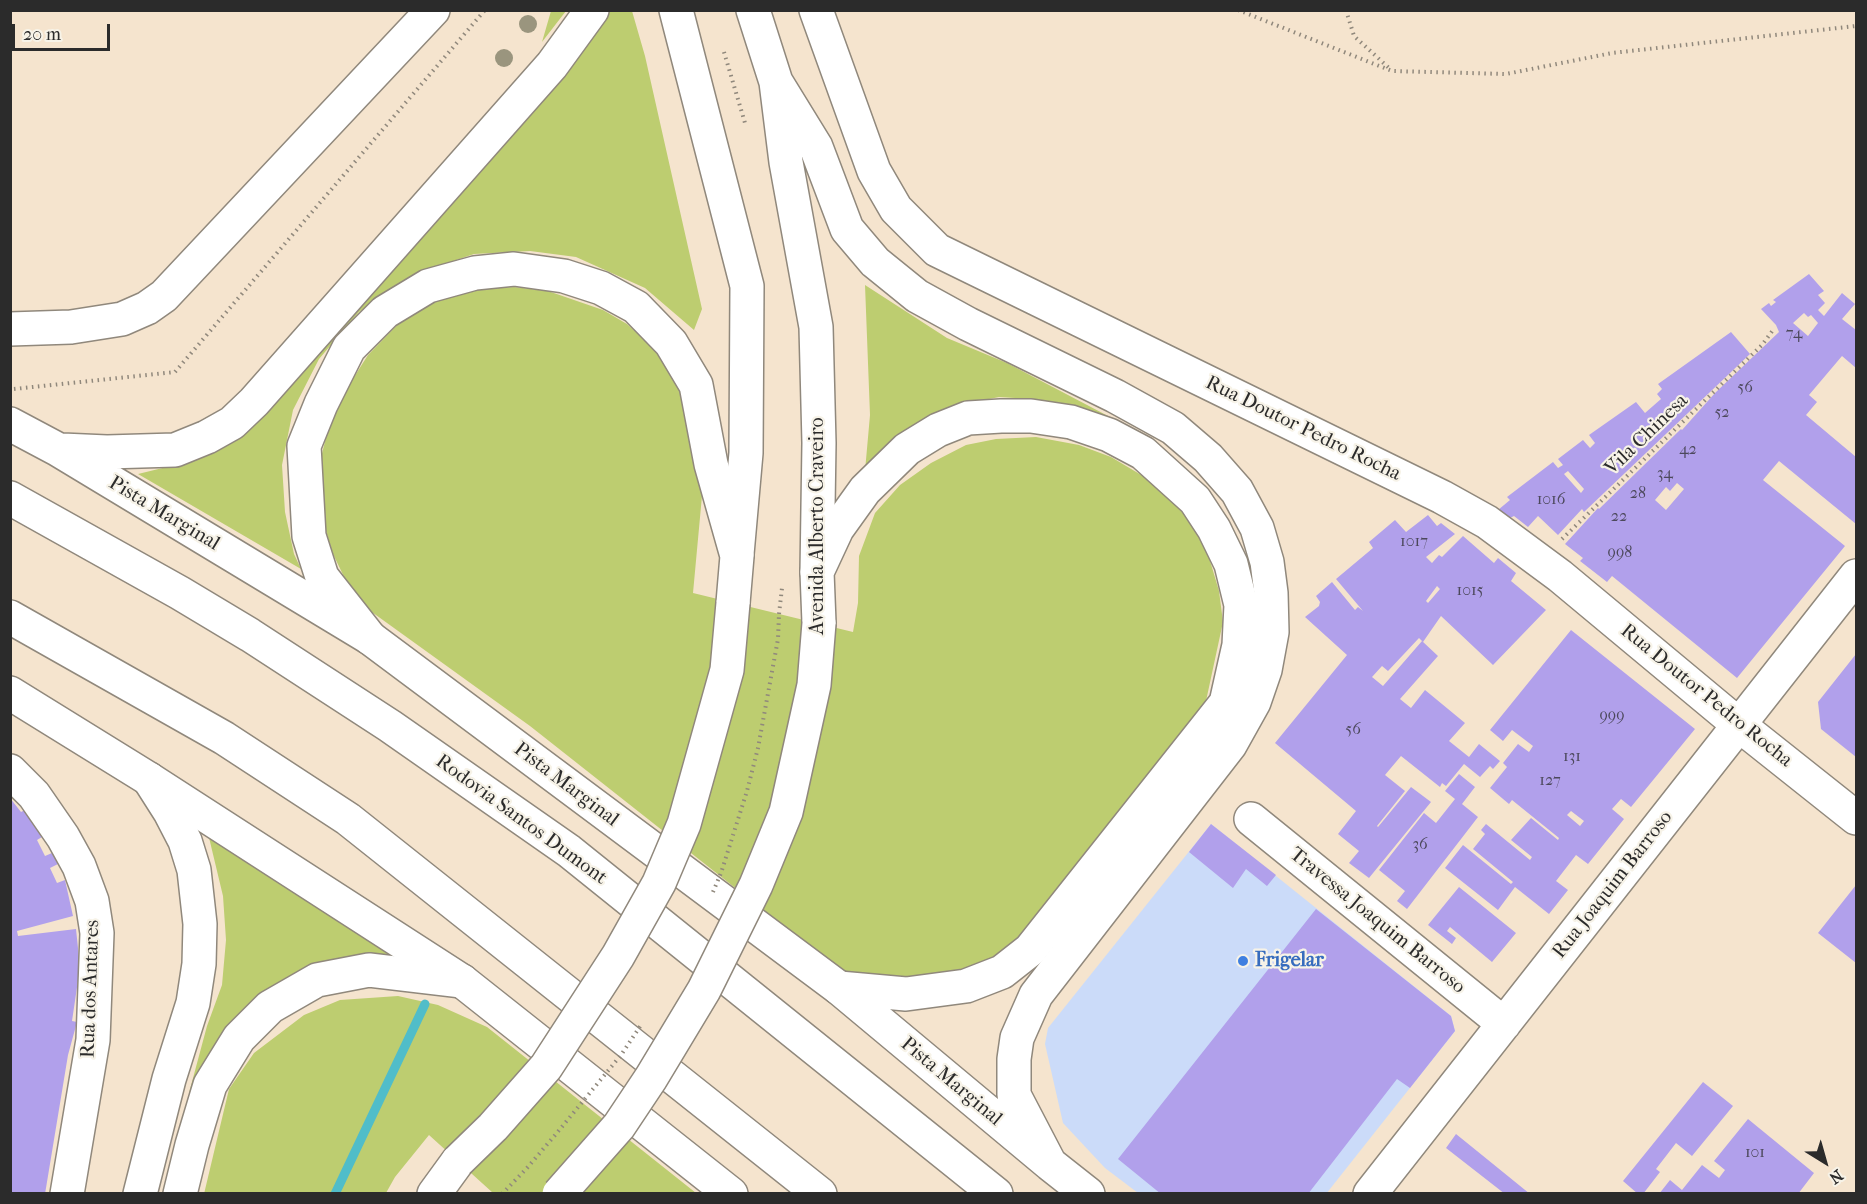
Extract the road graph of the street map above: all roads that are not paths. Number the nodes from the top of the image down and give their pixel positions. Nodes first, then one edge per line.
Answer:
1 (433, 10) edge
2 (592, 10) edge
3 (676, 10) edge
4 (753, 10) edge
5 (816, 10) edge
6 (776, 82) junction
7 (10, 329) edge
8 (10, 424) edge
9 (57, 449) junction
10 (10, 498) edge
11 (737, 556) junction
12 (818, 572) junction
13 (1857, 576) edge
14 (10, 617) edge
15 (370, 638) junction
16 (10, 693) edge
17 (1739, 725) junction
18 (10, 771) edge
19 (150, 779) junction
20 (1857, 818) edge
21 (1251, 819) dead end
22 (462, 981) junction
23 (839, 988) junction
24 (1504, 1024) junction
25 (1050, 1164) junction
26 (67, 1194) edge
27 (140, 1194) edge
28 (180, 1194) edge
29 (434, 1194) edge
30 (559, 1194) edge
31 (731, 1194) edge
32 (820, 1194) edge
33 (996, 1194) edge
34 (1088, 1194) edge
35 (1370, 1194) edge

1 - 7 main road
2 - 9 main road
3 - 11 main road
4 - 6 main road, Avenida Alberto Craveiro
5 - 17 main road, Rua Doutor Pedro Rocha
6 - 12 main road, Avenida Alberto Craveiro
6 - 25 main road
8 - 9 main road, Pista Marginal
9 - 15 main road, Pista Marginal
10 - 33 main road, Rodovia Santos Dumont
11 - 15 main road
11 - 29 main road, bridge
12 - 23 main road
12 - 30 main road, Avenida Alberto Craveiro, bridge
13 - 17 main road, Rua Joaquim Barroso
14 - 32 main road
15 - 23 main road, Pista Marginal
16 - 19 main road
17 - 20 main road, Rua Doutor Pedro Rocha
17 - 24 main road, Rua Joaquim Barroso
18 - 26 main road, Rua dos Antares
19 - 22 main road
19 - 27 main road
21 - 24 main road, Travessa Joaquim Barroso
22 - 28 main road
22 - 31 main road
23 - 25 main road, Pista Marginal
24 - 35 main road, Rua Joaquim Barroso
25 - 34 main road, Pista Marginal

